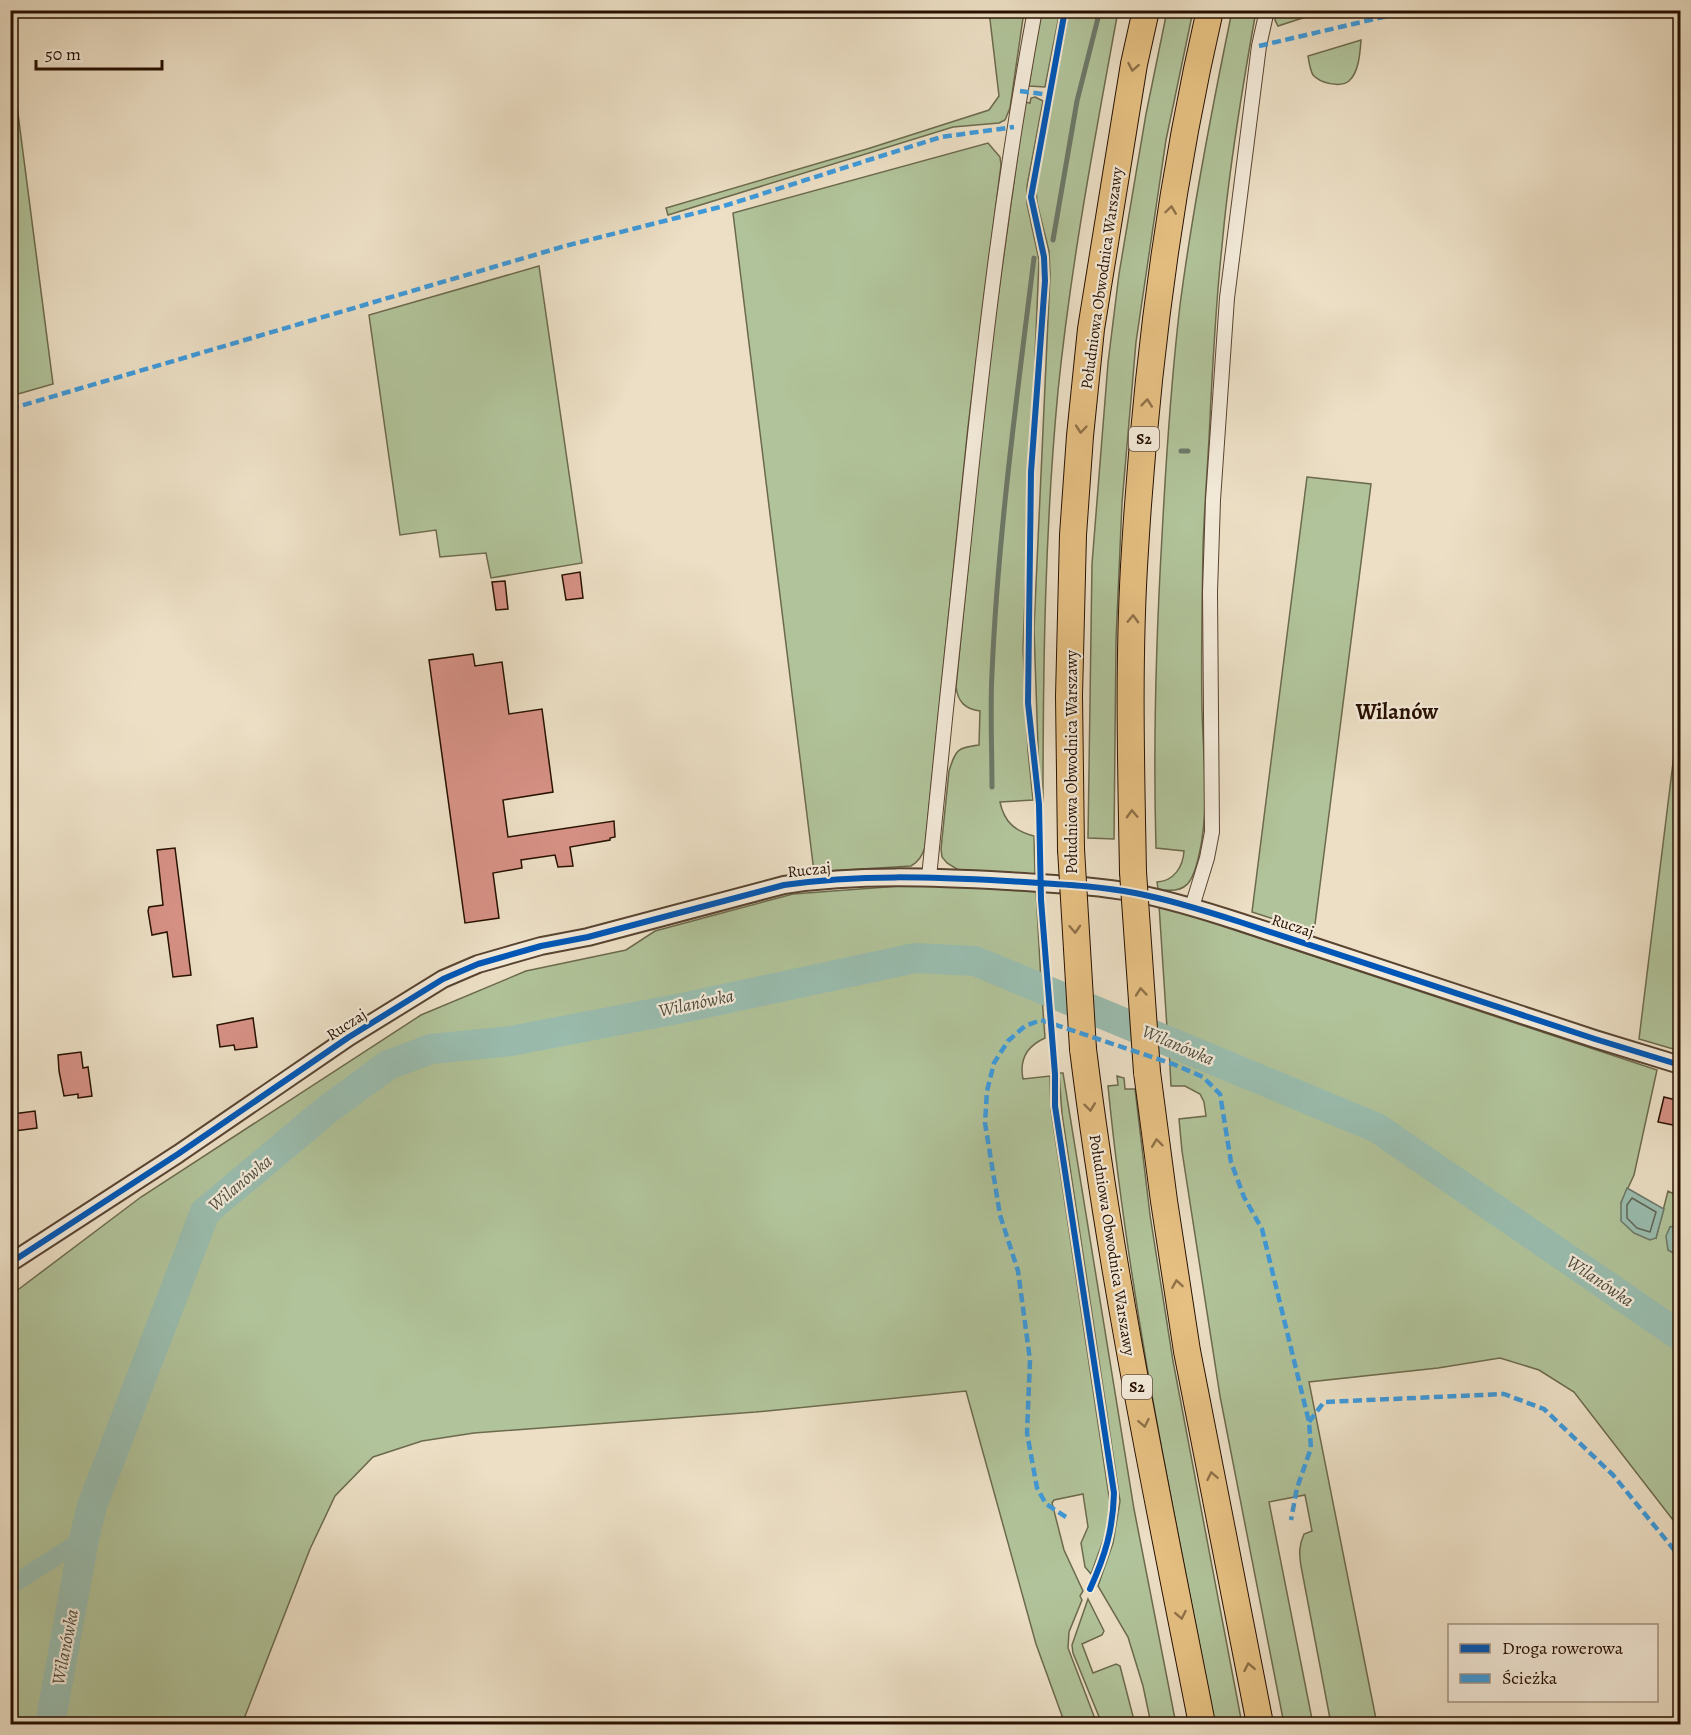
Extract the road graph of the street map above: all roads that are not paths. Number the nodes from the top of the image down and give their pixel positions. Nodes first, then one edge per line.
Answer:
1 (1035, 10) edge
2 (1146, 10) edge
3 (1210, 10) edge
4 (1267, 10) edge
5 (929, 877) junction
6 (1192, 907) junction
7 (1680, 1065) edge
8 (10, 1263) edge
9 (1202, 1725) edge
10 (1260, 1725) edge

1 - 5 street
2 -> 9 highway, Południowa Obwodnica Warszawy / S2, bridge
10 -> 3 highway, S2, bridge
4 - 6 street
5 - 6 street, Ruczaj
5 - 8 street, Ruczaj
6 - 7 street, Ruczaj

